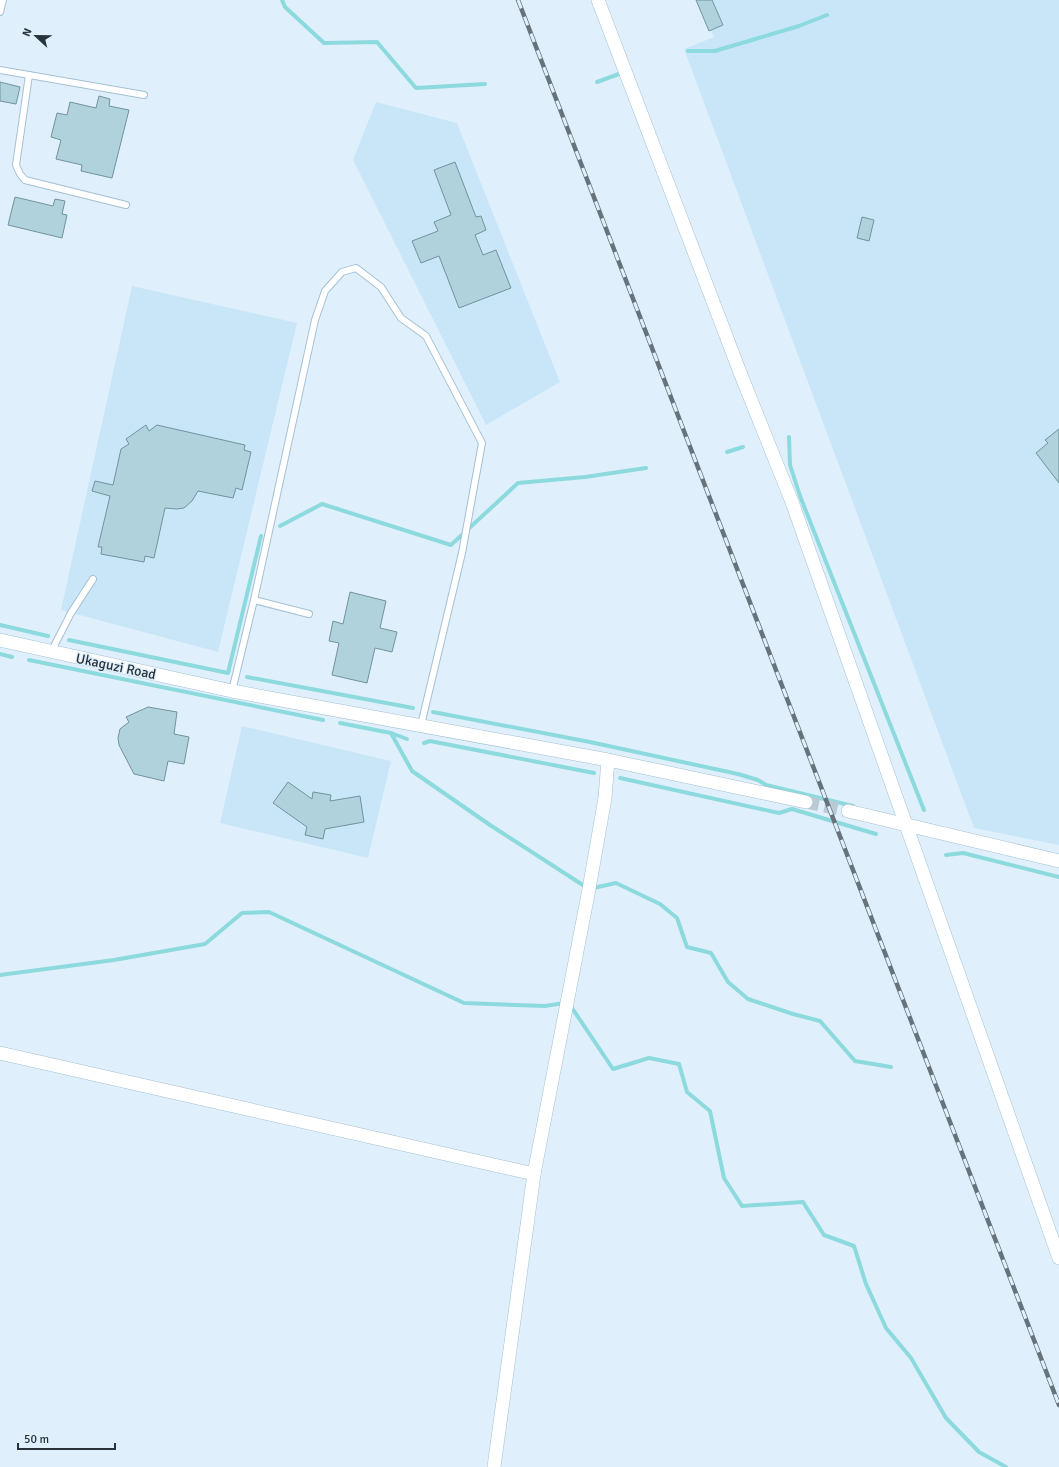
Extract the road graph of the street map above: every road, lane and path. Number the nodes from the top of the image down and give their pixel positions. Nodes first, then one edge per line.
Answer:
1 (3, 0) edge
2 (598, 0) edge
3 (0, 12) edge
4 (0, 70) edge
5 (28, 75) junction
6 (144, 95) dead end
7 (126, 205) dead end
8 (93, 578) dead end
9 (254, 600) junction
10 (309, 614) dead end
11 (0, 640) edge
12 (51, 652) junction
13 (232, 691) junction
14 (421, 725) junction
15 (608, 760) junction
16 (806, 802) tunnel mouth
17 (848, 811) tunnel mouth
18 (907, 826) junction
19 (1059, 861) edge
20 (0, 1053) edge
21 (534, 1174) junction
22 (1059, 1258) edge
23 (494, 1467) edge

1 - 3 lane
2 - 18 street
4 - 5 lane
5 - 6 lane
5 - 7 lane
8 - 12 lane
9 - 10 lane
9 - 13 lane
9 - 14 lane
11 - 12 street, Ukaguzi Road
12 - 13 street, Ukaguzi Road
13 - 14 street, Ukaguzi Road
14 - 15 street, Ukaguzi Road
15 - 16 street, Ukaguzi Road
15 - 21 street
17 - 18 street
18 - 19 street
18 - 22 street
20 - 21 street
21 - 23 street

